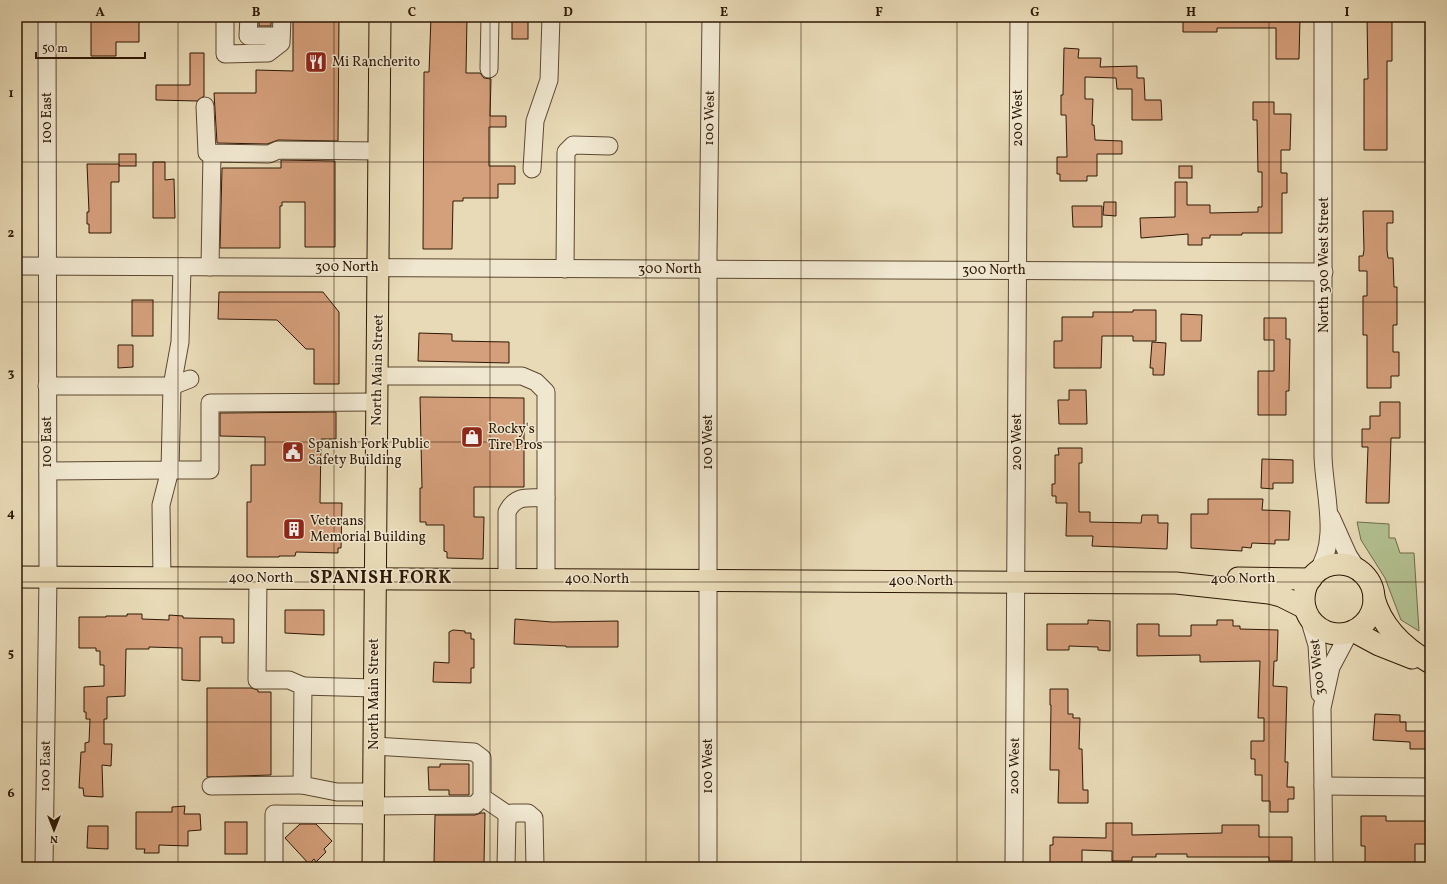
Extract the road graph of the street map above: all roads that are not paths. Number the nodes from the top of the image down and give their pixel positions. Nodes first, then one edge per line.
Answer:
1 (47, 17) edge
2 (225, 17) edge
3 (248, 17) edge
4 (282, 17) edge
5 (380, 17) edge
6 (490, 17) edge
7 (551, 17) edge
8 (711, 17) edge
9 (1019, 17) edge
10 (1323, 17) edge
11 (281, 36) junction
12 (489, 69) dead end
13 (205, 106) dead end
14 (609, 146) dead end
15 (380, 151) junction
16 (212, 153) junction
17 (532, 169) dead end
18 (17, 266) edge
19 (46, 266) junction
20 (182, 267) junction
21 (210, 267) junction
22 (379, 267) junction
23 (565, 269) junction
24 (708, 270) junction
25 (1018, 271) junction
26 (1324, 272) junction
27 (378, 376) junction
28 (190, 379) dead end
29 (47, 386) junction
30 (172, 386) junction
31 (377, 402) junction
32 (170, 470) junction
33 (48, 471) junction
34 (546, 498) junction
35 (1329, 513) junction
36 (1356, 569) junction
37 (1313, 576) junction
38 (17, 577) edge
39 (48, 577) junction
40 (162, 578) junction
41 (258, 578) junction
42 (375, 578) junction
43 (507, 579) junction
44 (546, 579) junction
45 (708, 580) junction
46 (1017, 581) junction
47 (1176, 583) junction
48 (1374, 598) junction
49 (1307, 613) junction
50 (1351, 632) junction
51 (1429, 662) edge
52 (303, 686) junction
53 (374, 688) junction
54 (1322, 708) junction
55 (374, 746) junction
56 (302, 784) junction
57 (211, 786) dead end
58 (1323, 786) junction
59 (1430, 787) edge
60 (482, 797) junction
61 (373, 804) junction
62 (510, 816) junction
63 (44, 867) edge
64 (274, 867) edge
65 (373, 867) edge
66 (506, 867) edge
67 (535, 867) edge
68 (708, 867) edge
69 (1014, 867) edge
70 (1324, 867) edge

1 - 19 street, 100 East
2 - 11 street
3 - 11 street
4 - 11 street
5 - 15 main road, North Main Street
6 - 12 street
7 - 17 street
8 - 24 street, 100 West
9 - 25 street, 200 West
10 - 26 street, North 300 West Street
13 - 16 street
14 - 23 street
15 - 16 street
15 - 22 main road, North Main Street
16 - 21 street
18 - 19 street, 300 North
19 - 20 street, 300 North
19 - 29 street, 100 East
20 - 21 street, 300 North
20 - 30 street
21 - 22 street, 300 North
22 - 23 street, 300 North
22 - 27 main road, North Main Street
23 - 24 street, 300 North
24 - 25 street, 300 North
24 - 45 street, 100 West
25 - 26 street, 300 North
25 - 46 street, 200 West
26 - 35 street, North 300 West Street
27 - 31 main road, North Main Street
27 - 34 street
28 - 30 street
29 - 30 street
29 - 33 street, 100 East
30 - 32 street
31 - 32 street
31 - 42 main road, North Main Street
32 - 33 street
32 - 40 street
33 - 39 street, 100 East
34 - 43 street
34 - 44 street
35 - 36 street
35 - 37 street
36 - 37 main road
36 - 48 main road
37 - 47 main road, 400 North
37 - 49 main road
38 - 39 main road, 400 North
39 - 40 main road, 400 North
39 - 63 street, 100 East
40 - 41 main road, 400 North
41 - 42 main road, 400 North
41 - 52 street
42 - 43 main road, 400 North
42 - 53 main road, North Main Street
43 - 44 main road, 400 North
44 - 45 main road, 400 North
45 - 46 main road, 400 North
45 - 68 street, 100 West
46 - 47 main road, 400 North
46 - 69 street, 200 West
47 - 49 main road, 400 North
48 - 50 main road
48 - 51 main road
49 - 50 main road
49 - 54 street, 300 West
50 - 51 main road
50 - 54 street, 300 West
52 - 53 street
52 - 56 street
53 - 55 main road, North Main Street
54 - 58 street
55 - 60 street
55 - 61 main road, North Main Street
56 - 57 street
56 - 61 street
58 - 59 street
58 - 70 street
60 - 61 street
60 - 62 street
61 - 64 street
61 - 65 main road, North Main Street
62 - 66 street
62 - 67 street

